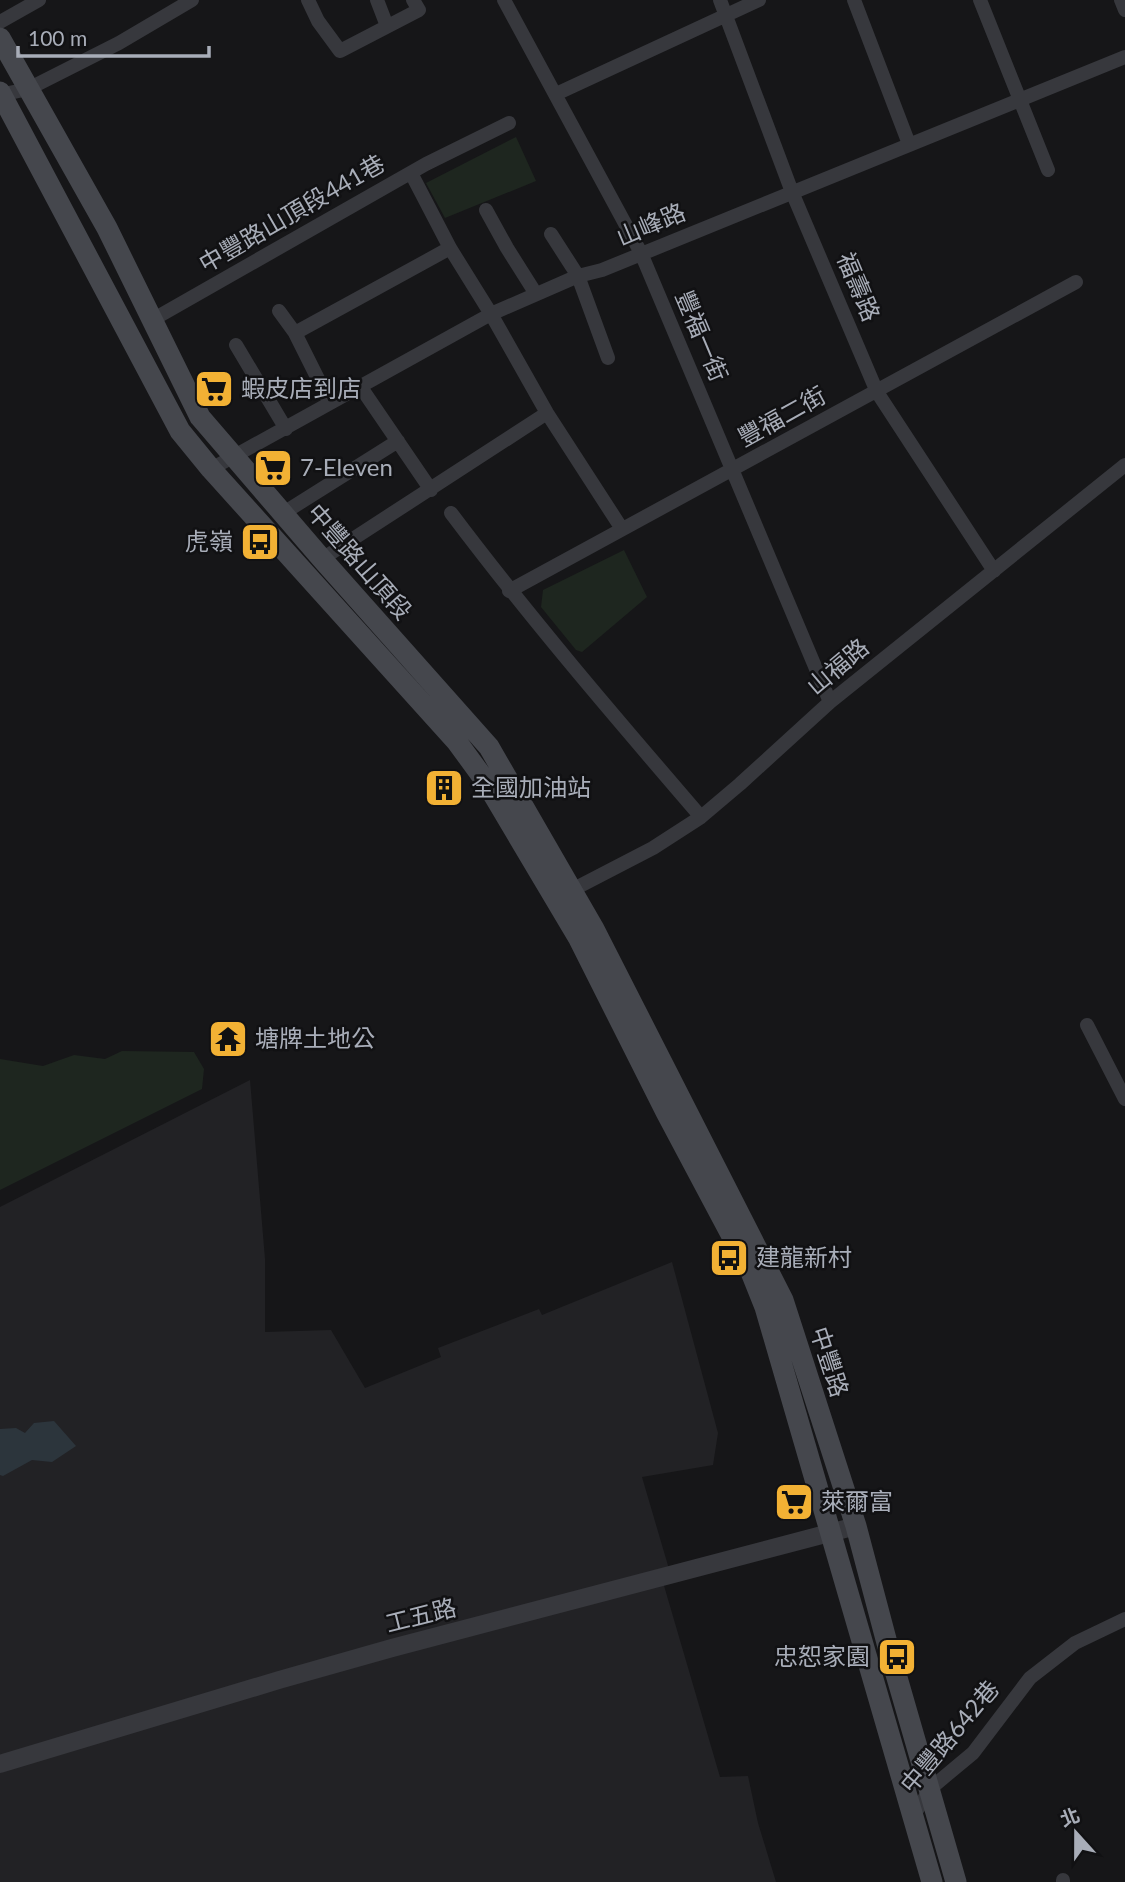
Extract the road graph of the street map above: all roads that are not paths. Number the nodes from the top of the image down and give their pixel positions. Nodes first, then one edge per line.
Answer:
1 (39, 0) edge
2 (192, 0) edge
3 (308, 0) edge
4 (377, 0) edge
5 (413, 0) edge
6 (504, 0) edge
7 (759, 0) edge
8 (854, 0) edge
9 (980, 0) edge
10 (1121, 0) edge
11 (723, 7) edge
12 (1125, 10) edge
13 (0, 22) edge
14 (387, 26) junction
15 (0, 38) edge
16 (1125, 57) edge
17 (29, 89) junction
18 (1, 94) edge
19 (556, 94) junction
20 (1019, 100) junction
21 (509, 123) dead end
22 (909, 144) junction
23 (1048, 170) dead end
24 (411, 173) junction
25 (792, 192) junction
26 (486, 211) dead end
27 (551, 234) dead end
28 (450, 248) junction
29 (641, 253) junction
30 (578, 276) junction
31 (1076, 282) dead end
32 (536, 294) junction
33 (279, 312) dead end
34 (491, 314) junction
35 (152, 320) junction
36 (295, 333) junction
37 (236, 345) dead end
38 (608, 358) dead end
39 (360, 386) junction
40 (877, 391) junction
41 (330, 403) junction
42 (547, 413) junction
43 (286, 429) junction
44 (398, 441) junction
45 (235, 458) junction
46 (1125, 465) edge
47 (211, 469) junction
48 (733, 470) junction
49 (431, 490) junction
50 (452, 513) dead end
51 (282, 514) junction
52 (622, 529) junction
53 (321, 559) junction
54 (994, 571) junction
55 (509, 590) junction
56 (830, 702) junction
57 (701, 817) junction
58 (564, 897) junction
59 (1087, 1025) dead end
60 (1125, 1099) edge
61 (786, 1347) junction
62 (856, 1526) junction
63 (832, 1534) junction
64 (1125, 1619) edge
65 (0, 1764) edge
66 (931, 1788) junction
67 (913, 1816) junction
68 (932, 1882) edge
69 (956, 1882) edge

1 - 13 street
2 - 17 street
3 - 14 street
4 - 14 street
5 - 14 street
6 - 19 street, 豐福一街
7 - 11 street
8 - 22 street
9 - 20 street
10 - 12 street
11 - 19 street
11 - 25 street, 福壽路
15 - 17 main road, 中豐路山頂段
16 - 20 street, 山峰路
17 - 18 street
17 - 35 main road, 中豐路山頂段
18 - 47 main road, 中豐路山頂段
19 - 29 street, 豐福一街
20 - 22 street, 山峰路
20 - 23 street
21 - 24 street, 中豐路山頂段441巷
22 - 25 street, 山峰路
24 - 28 street
24 - 35 street, 中豐路山頂段441巷
25 - 29 street, 山峰路
25 - 40 street, 福壽路
26 - 32 street
27 - 30 street
28 - 34 street
28 - 36 street
29 - 30 street, 山峰路
29 - 48 street, 豐福一街
30 - 32 street, 山峰路
30 - 38 street
31 - 40 street, 豐福二街
32 - 34 street, 山峰路
33 - 36 street
34 - 39 street, 山峰路
34 - 42 street
35 - 45 main road, 中豐路山頂段
36 - 41 street
37 - 43 street
39 - 41 street, 山峰路
39 - 44 street
40 - 48 street, 豐福二街
40 - 54 street, 福壽路
41 - 43 street, 山峰路
42 - 49 street
42 - 52 street
43 - 45 street, 山峰路
44 - 49 street
44 - 51 street
45 - 47 street, 山峰路
45 - 51 main road, 中豐路山頂段
46 - 54 street, 山福路
47 - 58 main road, 中豐路山頂段
48 - 52 street, 豐福二街
48 - 56 street, 豐福一街
49 - 53 street
50 - 55 street
51 - 53 main road, 中豐路山頂段
52 - 55 street, 豐福二街
53 - 58 main road, 中豐路山頂段
54 - 56 street, 山福路
55 - 57 street
56 - 57 street, 山福路
57 - 58 street, 山福路
58 - 61 main road, 中豐路
59 - 60 street
61 - 62 main road, 中豐路
61 - 63 main road, 中豐路
62 - 63 street, 工五路
62 - 66 main road, 中豐路
63 - 65 street, 工五路
63 - 67 main road, 中豐路
64 - 66 street, 中豐路642巷
66 - 67 street, 中豐路642巷
66 - 69 main road, 中豐路
67 - 68 main road, 中豐路

